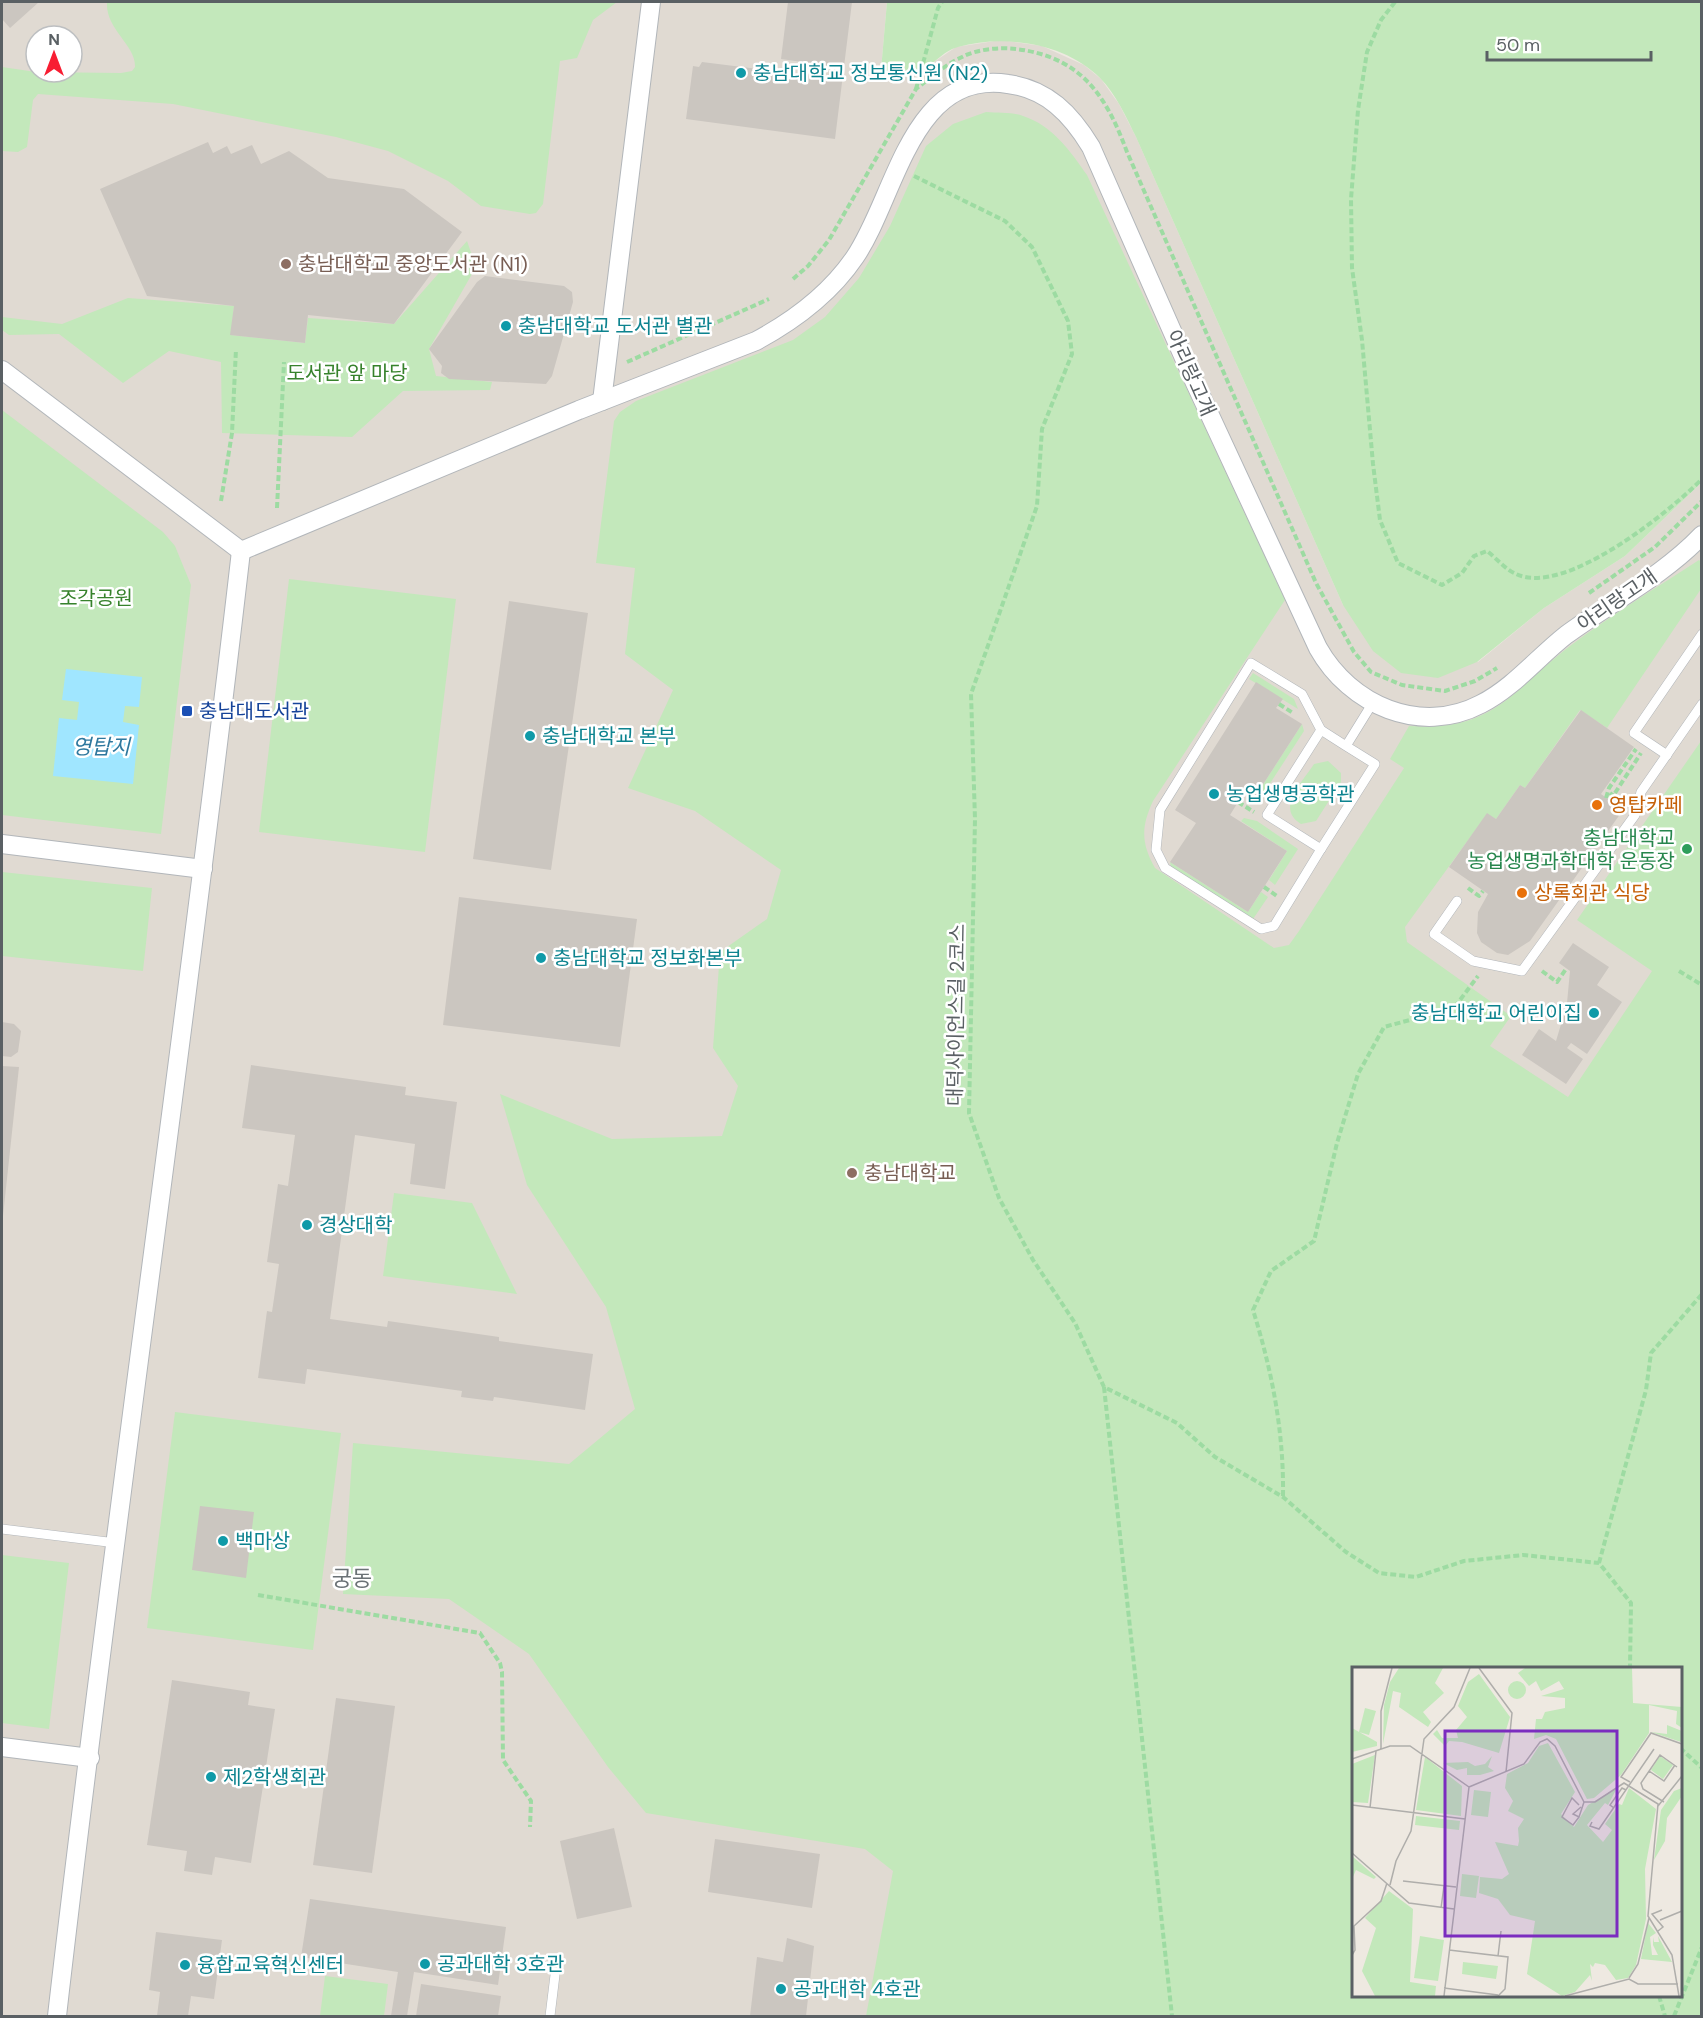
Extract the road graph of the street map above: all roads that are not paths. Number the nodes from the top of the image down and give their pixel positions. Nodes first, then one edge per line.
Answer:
1 (651, 2) edge
2 (2, 370) edge
3 (602, 400) junction
4 (1701, 535) edge
5 (241, 551) junction
6 (1701, 634) edge
7 (1372, 704) junction
8 (1701, 704) edge
9 (1321, 730) junction
10 (1346, 746) junction
11 (1667, 755) junction
12 (2, 844) edge
13 (1321, 849) junction
14 (203, 869) junction
15 (1457, 901) dead end
16 (2, 1529) edge
17 (116, 1543) junction
18 (2, 1747) edge
19 (90, 1758) junction
20 (555, 1975) dead end
21 (57, 2016) edge
22 (550, 2016) edge

1 - 3 street
2 - 5 street
3 - 5 street, 아리랑고개
3 - 7 street, 아리랑고개
4 - 7 street, 아리랑고개
5 - 14 street
6 - 11 lane
7 - 10 lane
8 - 11 lane
9 - 10 lane
9 - 13 lane
9 - 13 lane
10 - 13 lane
11 - 15 lane
12 - 14 street
14 - 17 street
16 - 17 lane
17 - 19 street
18 - 19 street
19 - 21 street
20 - 22 lane

